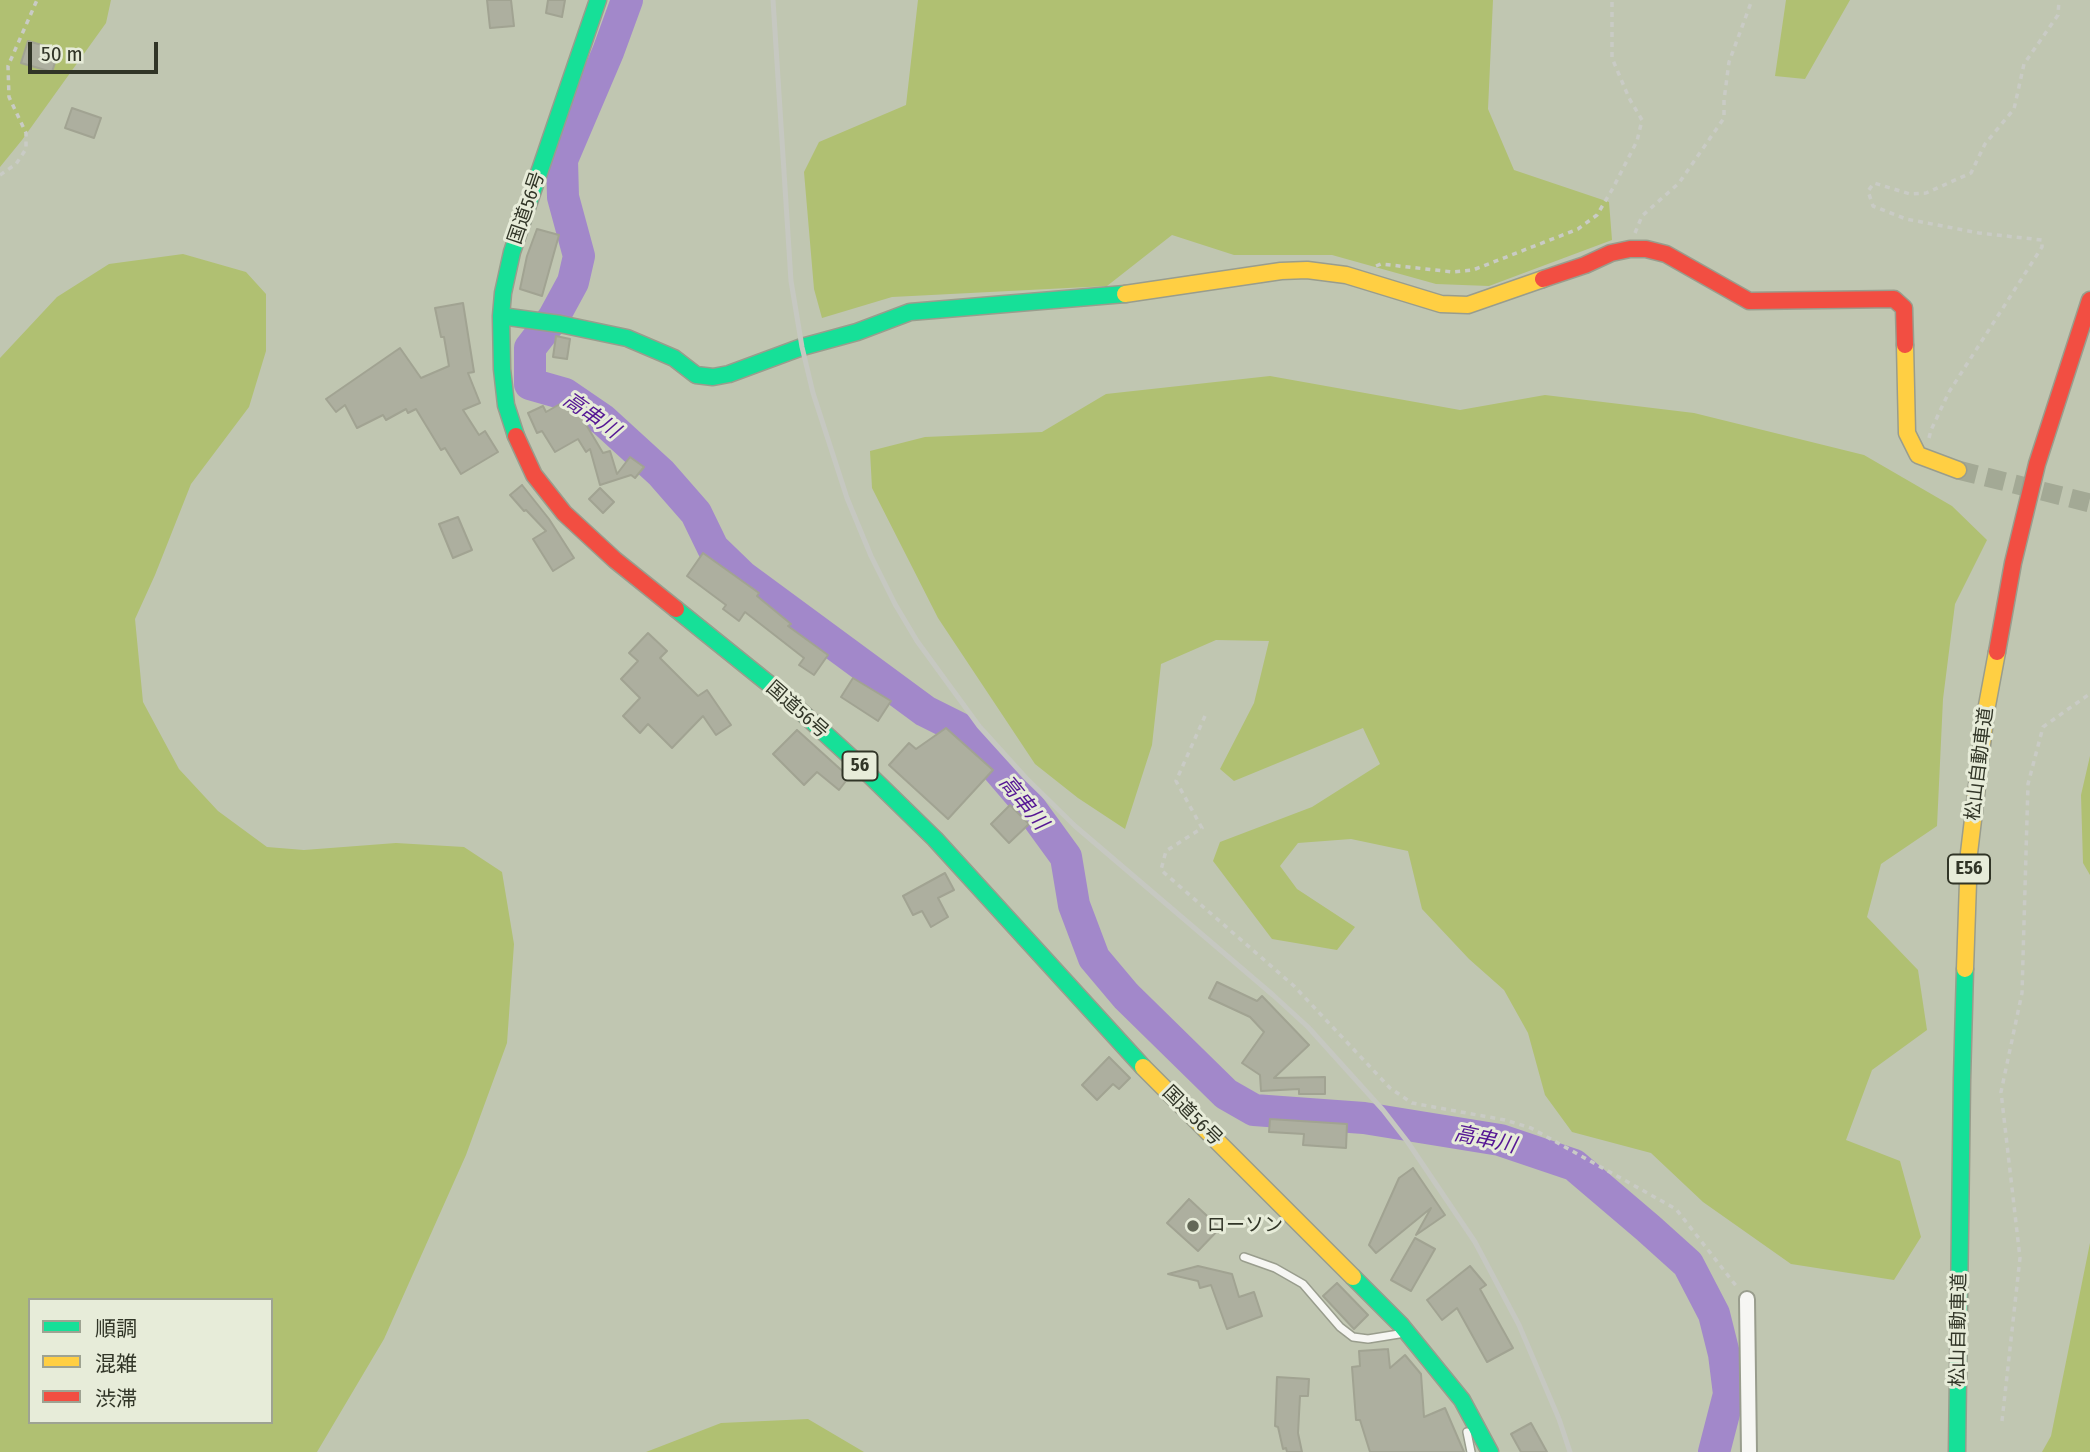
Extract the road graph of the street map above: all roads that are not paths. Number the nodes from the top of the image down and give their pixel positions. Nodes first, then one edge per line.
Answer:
1 (598, 0) edge
2 (2090, 300) edge
3 (501, 316) junction
4 (1958, 470) tunnel mouth
5 (1244, 1257) dead end
6 (1747, 1299) road end
7 (1408, 1333) junction
8 (1462, 1400) junction
9 (1471, 1452) edge
10 (1490, 1452) edge
11 (1749, 1452) edge
12 (1957, 1452) edge

1 - 3 main road, 国道56号 / 56
2 - 12 main road, 松山自動車道 / E56
3 - 4 main road
3 - 7 main road, 国道56号 / 56
5 - 7 lane
6 - 11 street
7 - 8 main road, 国道56号 / 56
8 - 9 lane
8 - 10 main road, 国道56号 / 56

